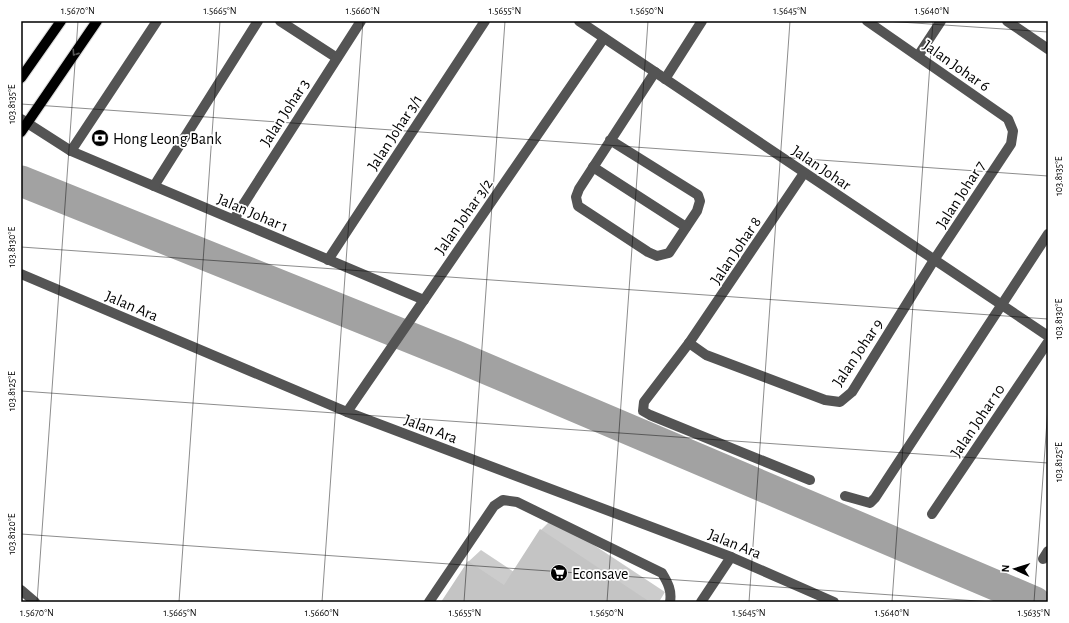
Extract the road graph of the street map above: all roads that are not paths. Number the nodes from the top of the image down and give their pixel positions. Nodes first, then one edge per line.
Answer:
1 (61, 21) edge
2 (97, 21) edge
3 (157, 21) edge
4 (258, 21) edge
5 (280, 21) edge
6 (361, 21) edge
7 (485, 21) edge
8 (579, 21) edge
9 (702, 21) edge
10 (867, 21) edge
11 (941, 21) edge
12 (1007, 21) edge
13 (604, 38) junction
14 (1048, 49) edge
15 (918, 56) junction
16 (337, 58) junction
17 (654, 72) junction
18 (21, 78) edge
19 (665, 79) junction
20 (24, 121) edge
21 (21, 132) edge
22 (610, 140) junction
23 (1010, 144) joint
24 (71, 151) junction
25 (593, 167) junction
26 (804, 173) junction
27 (154, 186) junction
28 (234, 220) junction
29 (686, 227) junction
30 (1048, 234) edge
31 (328, 260) junction
32 (934, 260) junction
33 (21, 274) edge
34 (424, 300) junction
35 (1002, 305) junction
36 (1048, 336) edge
37 (1048, 342) edge
38 (690, 343) junction
39 (347, 412) junction
40 (810, 480) dead end
41 (845, 496) dead end
42 (932, 514) dead end
43 (731, 557) junction
44 (21, 590) edge
45 (828, 601) edge
46 (35, 602) edge
47 (429, 602) edge
48 (670, 602) edge
49 (701, 602) edge

1 - 18 main road
2 -> 20 main road
3 - 24 street
4 - 27 street
5 - 16 street
6 - 16 street, Jalan Johar 3
7 - 31 street, Jalan Johar 3/1
8 - 13 street, Jalan Johar
9 - 19 street
10 - 15 street, Jalan Johar 6
11 - 15 street
12 - 14 street
13 - 17 street, Jalan Johar
13 - 34 street, Jalan Johar 3/2
15 - 23 street, Jalan Johar 6
16 - 28 street, Jalan Johar 3
17 - 19 street, Jalan Johar
17 - 22 street
19 - 26 street, Jalan Johar
20 - 21 main road
20 - 24 street, Jalan Johar 1
22 - 25 street
22 - 29 street
23 - 32 street, Jalan Johar 7
24 - 27 street, Jalan Johar 1
25 - 29 street
25 - 29 street
26 - 32 street, Jalan Johar
26 - 38 street, Jalan Johar 8
27 - 28 street, Jalan Johar 1
28 - 31 street, Jalan Johar 1
30 - 35 street
31 - 34 street, Jalan Johar 1
32 - 35 street, Jalan Johar
32 - 38 street, Jalan Johar 9
33 - 39 street, Jalan Ara
34 - 39 street, Jalan Johar 3/2
35 - 36 street, Jalan Johar
35 - 41 street
37 - 42 street, Jalan Johar 10
38 - 40 street, Jalan Johar 8
39 - 43 street, Jalan Ara
43 - 45 street, Jalan Ara
43 - 49 street
44 - 46 street
47 - 48 street

